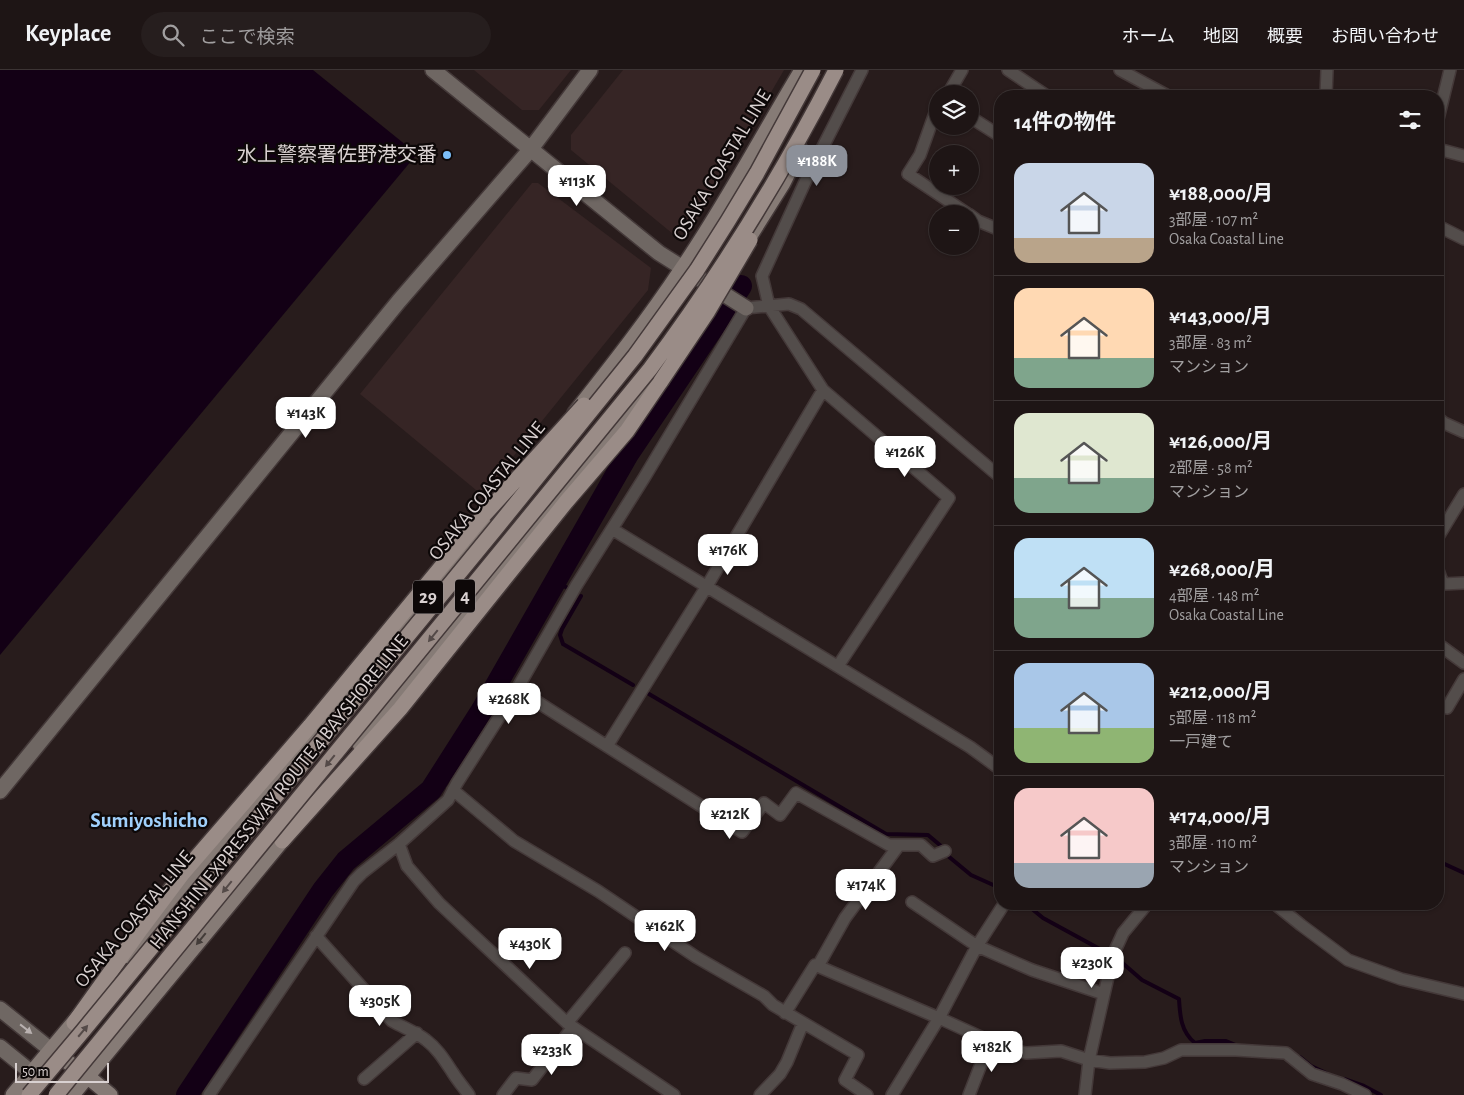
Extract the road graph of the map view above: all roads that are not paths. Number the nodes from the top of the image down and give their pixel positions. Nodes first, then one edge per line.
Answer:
1 (433, 70) edge
2 (590, 70) edge
3 (802, 70) edge
4 (813, 70) edge
5 (836, 70) edge
6 (840, 70) edge
7 (862, 70) edge
8 (962, 70) edge
9 (1008, 70) edge
10 (1120, 70) edge
11 (1327, 70) edge
12 (1450, 70) edge
13 (953, 85) edge
14 (827, 87) junction
15 (1038, 90) edge
16 (1157, 90) edge
17 (1326, 90) edge
18 (1444, 95) edge
19 (979, 123) edge
20 (929, 130) edge
21 (994, 132) edge
22 (530, 150) junction
23 (1444, 151) edge
24 (1464, 156) edge
25 (757, 173) junction
26 (954, 205) edge
27 (979, 221) edge
28 (994, 228) edge
29 (1444, 229) edge
30 (1464, 239) edge
31 (683, 269) junction
32 (715, 290) junction
33 (768, 306) junction
34 (746, 308) junction
35 (823, 390) junction
36 (1444, 423) edge
37 (1464, 432) edge
38 (994, 472) edge
39 (1464, 494) edge
40 (1444, 527) edge
41 (612, 529) junction
42 (1464, 584) edge
43 (707, 586) junction
44 (1444, 586) edge
45 (1444, 648) edge
46 (1464, 663) edge
47 (838, 666) junction
48 (1464, 679) edge
49 (516, 689) junction
50 (1447, 708) dead end
51 (607, 746) junction
52 (994, 765) edge
53 (453, 790) junction
54 (0, 791) edge
55 (282, 841) junction
56 (399, 844) junction
57 (899, 845) junction
58 (945, 851) dead end
59 (912, 902) dead end
60 (1000, 910) edge
61 (1142, 910) edge
62 (1282, 910) edge
63 (316, 936) junction
64 (978, 946) junction
65 (625, 953) dead end
66 (818, 966) junction
67 (1104, 994) junction
68 (1464, 994) edge
69 (0, 1009) edge
70 (785, 1013) junction
71 (939, 1018) junction
72 (74, 1023) junction
73 (803, 1023) junction
74 (570, 1025) junction
75 (417, 1034) junction
76 (990, 1041) junction
77 (0, 1047) edge
78 (52, 1050) junction
79 (1089, 1060) junction
80 (32, 1073) junction
81 (87, 1076) junction
82 (364, 1078) dead end
83 (850, 1090) edge
84 (13, 1095) edge
85 (29, 1095) edge
86 (56, 1095) edge
87 (60, 1095) edge
88 (72, 1095) edge
89 (110, 1095) edge
90 (209, 1095) edge
91 (469, 1095) edge
92 (503, 1095) edge
93 (674, 1095) edge
94 (760, 1095) edge
95 (867, 1095) edge
96 (892, 1095) edge
97 (969, 1095) edge
98 (1085, 1095) edge
99 (1365, 1095) edge

1 - 22 street
2 - 22 street
3 - 31 main road, OSAKA COASTAL LINE / 29
4 - 25 highway, HANSHIN EXPRESSWAY ROUTE 4 BAYSHORE LINE / 4, bridge
5 - 14 highway, HANSHIN EXPRESSWAY ROUTE 4 BAYSHORE LINE / 4, bridge
6 - 32 main road, 29
7 - 33 street
8 - 13 street
9 - 15 street
10 - 16 street
11 - 17 street
12 - 18 street
14 - 55 highway, bridge
14 -> 86 highway, HANSHIN EXPRESSWAY ROUTE 4 BAYSHORE LINE / 4, bridge
19 - 21 street
20 - 26 street
22 - 31 street
22 - 54 street
23 - 24 street
25 - 72 highway, bridge
85 -> 25 highway, HANSHIN EXPRESSWAY ROUTE 4 BAYSHORE LINE / 4, bridge
27 - 28 street
29 - 30 street
31 - 32 street
31 - 72 main road, OSAKA COASTAL LINE / 29
32 - 34 street
32 - 55 main road, 29
33 - 34 street
33 - 35 street
33 - 38 street
34 - 41 street
35 - 43 street
35 - 47 street
36 - 37 street
39 - 40 street
41 - 43 street
41 - 49 street
42 - 44 street
43 - 47 street
43 - 51 street
45 - 46 street
47 - 52 street
48 - 50 street
49 - 51 street
49 - 53 street
51 - 57 street
53 - 56 street
53 - 70 street
55 -> 81 main road, 29
56 - 63 street
56 - 74 street
57 - 58 street
57 - 66 street
59 - 64 street
60 - 64 street
61 - 67 street
62 - 68 street
63 - 75 street
63 - 90 street
64 - 67 street
64 - 71 street
65 - 74 street
66 - 70 street
66 - 71 street
67 - 79 street
69 -> 78 street
70 - 73 street
71 - 76 street
71 - 96 street
72 - 78 main road, OSAKA COASTAL LINE / 29
73 - 83 street
73 - 94 street
74 - 92 street
74 - 93 street
75 - 82 street
75 - 91 street
76 - 79 street
76 - 97 street
77 - 80 street
78 - 80 main road, OSAKA COASTAL LINE / 29
78 - 81 main road
79 - 98 street
79 - 99 street
80 - 84 main road, OSAKA COASTAL LINE / 29
80 - 87 main road
81 - 88 main road, 29
81 - 89 main road
83 - 95 street

